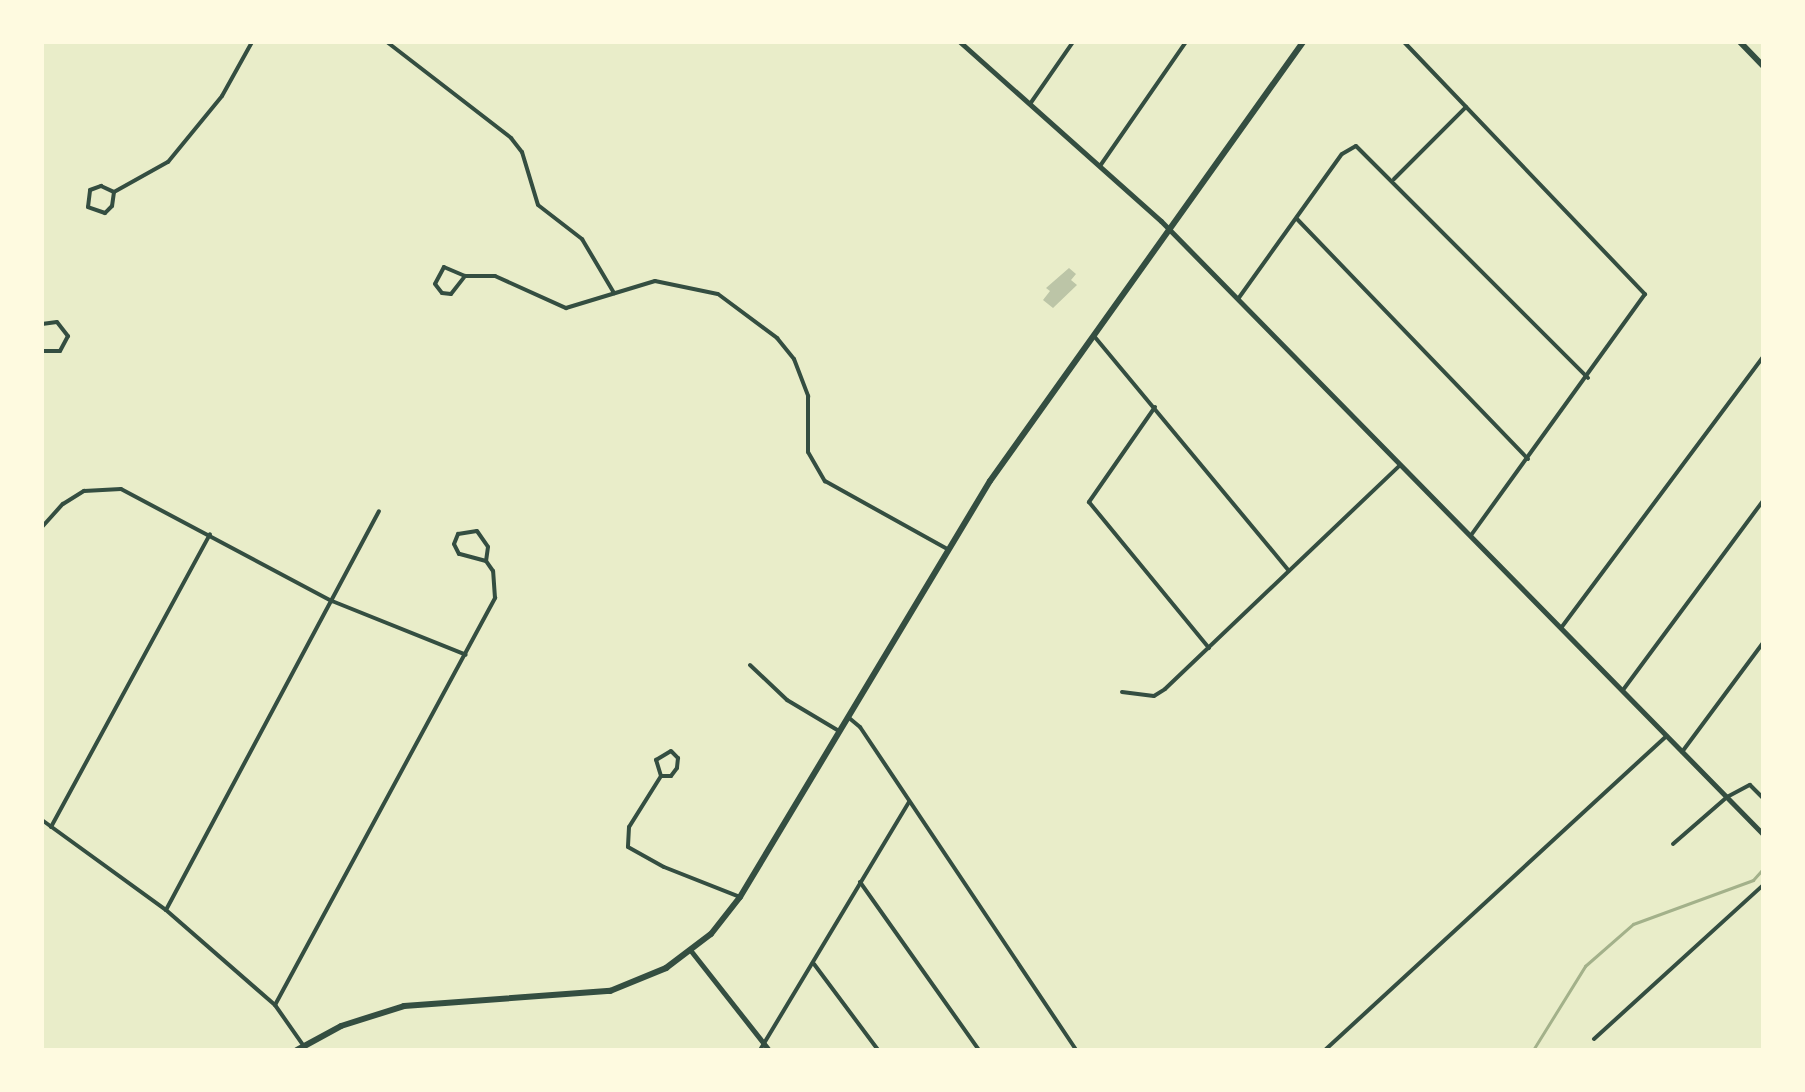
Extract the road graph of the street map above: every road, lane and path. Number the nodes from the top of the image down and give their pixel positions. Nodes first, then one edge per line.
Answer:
1 (252, 42) edge
2 (387, 42) edge
3 (960, 42) edge
4 (1073, 42) edge
5 (1186, 42) edge
6 (1303, 42) edge
7 (1404, 42) edge
8 (1740, 42) edge
9 (1763, 66) edge
10 (1030, 104) junction
11 (1466, 107) junction
12 (1100, 166) junction
13 (1394, 179) junction
14 (114, 192) junction
15 (1297, 219) junction
16 (1169, 229) junction
17 (465, 276) junction
18 (614, 294) junction
19 (1238, 299) junction
20 (42, 324) edge
21 (1094, 336) junction
22 (42, 351) edge
23 (1763, 357) edge
24 (1588, 378) junction
25 (1155, 407) junction
26 (1528, 459) junction
27 (1401, 464) junction
28 (1763, 501) edge
29 (379, 511) dead end
30 (42, 527) edge
31 (210, 534) junction
32 (1471, 535) junction
33 (947, 549) junction
34 (486, 561) junction
35 (1289, 571) junction
36 (332, 601) junction
37 (1561, 628) junction
38 (1763, 643) edge
39 (1209, 648) junction
40 (466, 655) junction
41 (750, 665) dead end
42 (1623, 690) junction
43 (1122, 692) dead end
44 (848, 717) junction
45 (839, 731) junction
46 (1667, 736) junction
47 (1682, 752) junction
48 (661, 776) junction
49 (1727, 797) junction
50 (1763, 798) edge
51 (910, 800) junction
52 (42, 820) edge
53 (51, 827) junction
54 (1763, 834) edge
55 (1673, 844) dead end
56 (860, 882) junction
57 (1763, 885) edge
58 (740, 897) junction
59 (166, 910) junction
60 (691, 951) junction
61 (814, 964) junction
62 (275, 1005) junction
63 (1594, 1039) dead end
64 (300, 1048) edge
65 (765, 1048) edge
66 (878, 1050) edge
67 (979, 1050) edge
68 (1076, 1050) edge
69 (1325, 1050) edge

1 - 14 street
2 - 18 street
3 - 10 street
4 - 10 street
5 - 12 street
6 - 16 main road
7 - 11 street
8 - 9 main road
10 - 12 street
11 - 13 street
11 - 24 street
12 - 16 street
13 - 15 street
13 - 24 street
14 - 14 street
15 - 19 street
15 - 26 street
16 - 19 street
16 - 21 main road
17 - 17 street
17 - 18 street
18 - 33 street
19 - 27 street
20 - 22 street
21 - 25 street
21 - 33 main road
23 - 37 street
24 - 26 street
25 - 35 street
25 - 39 street
26 - 32 street
27 - 32 street
27 - 35 street
28 - 42 street
29 - 36 street
30 - 31 street
31 - 36 street
31 - 53 street
32 - 37 street
33 - 44 main road
34 - 34 street
34 - 40 street
35 - 39 street
36 - 40 street
36 - 59 street
37 - 42 street
38 - 47 street
39 - 43 street
40 - 62 street
41 - 45 street
42 - 46 street
44 - 45 main road
44 - 51 street
45 - 58 main road
46 - 47 street
46 - 69 street
47 - 49 street
48 - 48 street
48 - 58 street
49 - 50 street
49 - 54 street
49 - 55 street
51 - 56 street
51 - 68 street
52 - 53 street
53 - 59 street
56 - 61 street
56 - 67 street
57 - 63 street
58 - 60 main road
59 - 62 street
60 - 64 main road
60 - 65 street
61 - 65 street
61 - 66 street
62 - 64 street

